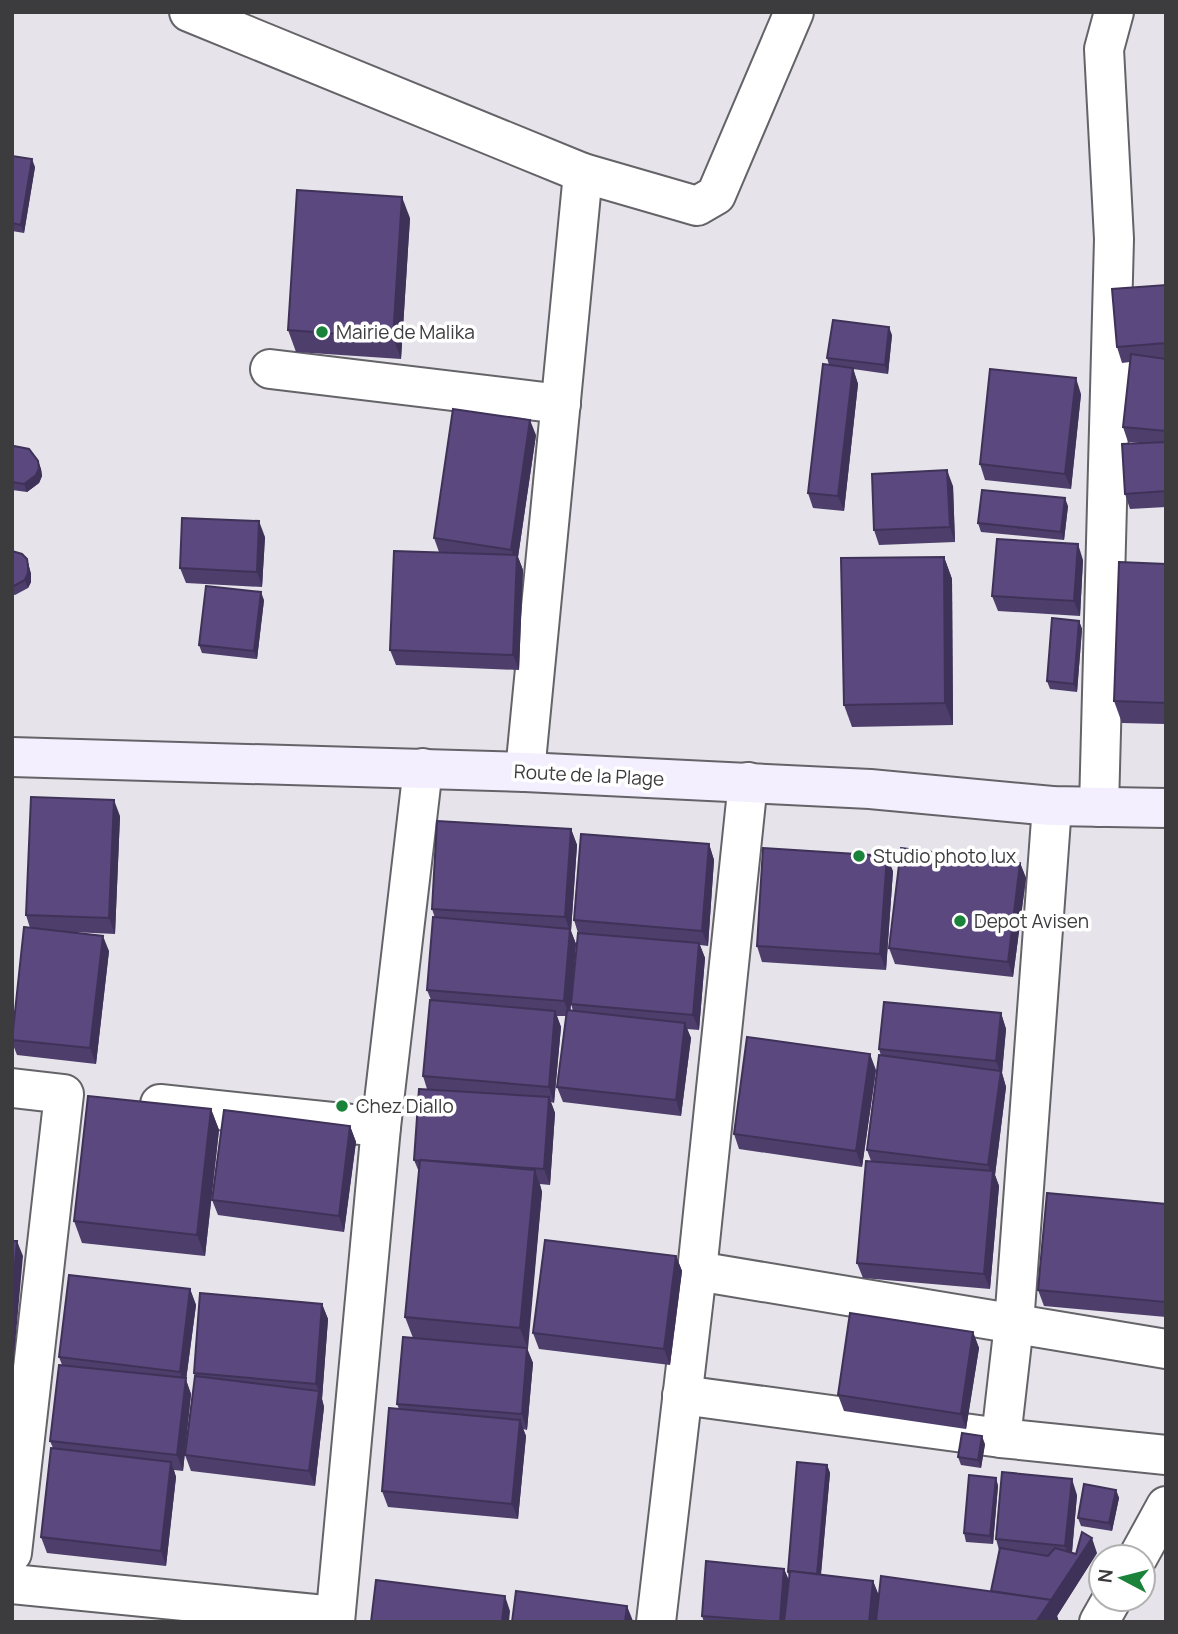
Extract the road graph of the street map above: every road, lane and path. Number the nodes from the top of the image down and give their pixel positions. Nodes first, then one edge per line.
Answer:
1 (189, 12) edge
2 (794, 12) edge
3 (1114, 12) edge
4 (583, 173) junction
5 (270, 369) dead end
6 (561, 404) junction
7 (12, 757) edge
8 (423, 768) junction
9 (525, 772) junction
10 (748, 782) junction
11 (1052, 806) junction
12 (1098, 807) junction
13 (1166, 808) edge
14 (12, 1088) edge
15 (92, 1097) junction
16 (381, 1127) junction
17 (697, 1270) junction
18 (1014, 1324) junction
19 (1166, 1349) edge
20 (682, 1395) junction
21 (20, 1410) edge
22 (1001, 1438) junction
23 (1166, 1455) edge
24 (1166, 1506) edge
25 (1146, 1543) edge
26 (12, 1553) edge
27 (12, 1584) edge
28 (335, 1619) edge
29 (656, 1622) edge

1 - 4 street
2 - 4 street
3 - 12 street
4 - 6 street
5 - 6 street
6 - 9 street
7 - 8 main road, Route de la Plage
8 - 9 main road, Route de la Plage
8 - 16 street
9 - 10 main road, Route de la Plage
10 - 11 main road, Route de la Plage
10 - 17 street
11 - 12 main road, Route de la Plage
11 - 18 street
12 - 13 main road, Route de la Plage
14 - 15 street
15 - 16 street
15 - 21 street
16 - 28 street
17 - 18 street
17 - 20 street
18 - 19 street
18 - 22 street
20 - 22 street
20 - 29 street
21 - 26 street
22 - 23 street
24 - 25 street
27 - 28 street

